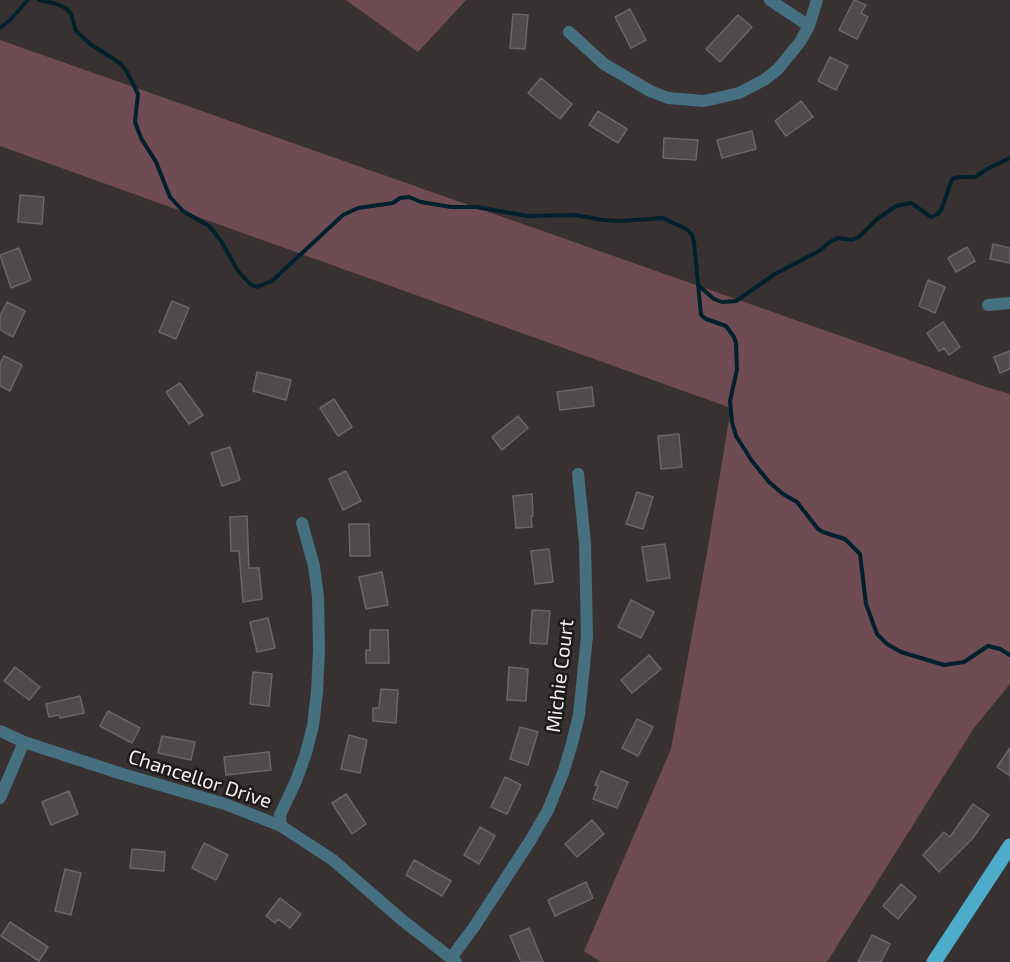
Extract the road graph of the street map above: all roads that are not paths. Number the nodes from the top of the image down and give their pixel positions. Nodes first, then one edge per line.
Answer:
1 (770, 0) edge
2 (817, 0) edge
3 (809, 26) junction
4 (569, 33) dead end
5 (1010, 303) edge
6 (988, 305) dead end
7 (578, 474) dead end
8 (302, 523) dead end
9 (0, 731) edge
10 (24, 742) junction
11 (0, 798) edge
12 (281, 826) junction
13 (1010, 846) edge
14 (453, 960) edge
15 (934, 962) edge

1 - 3 street
2 - 3 street
3 - 4 street
5 - 6 street
7 - 14 street, Michie Court
8 - 12 street
9 - 10 street, Chancellor Drive
10 - 11 street
10 - 12 street, Chancellor Drive
12 - 14 street, Chancellor Drive
13 - 15 main road

